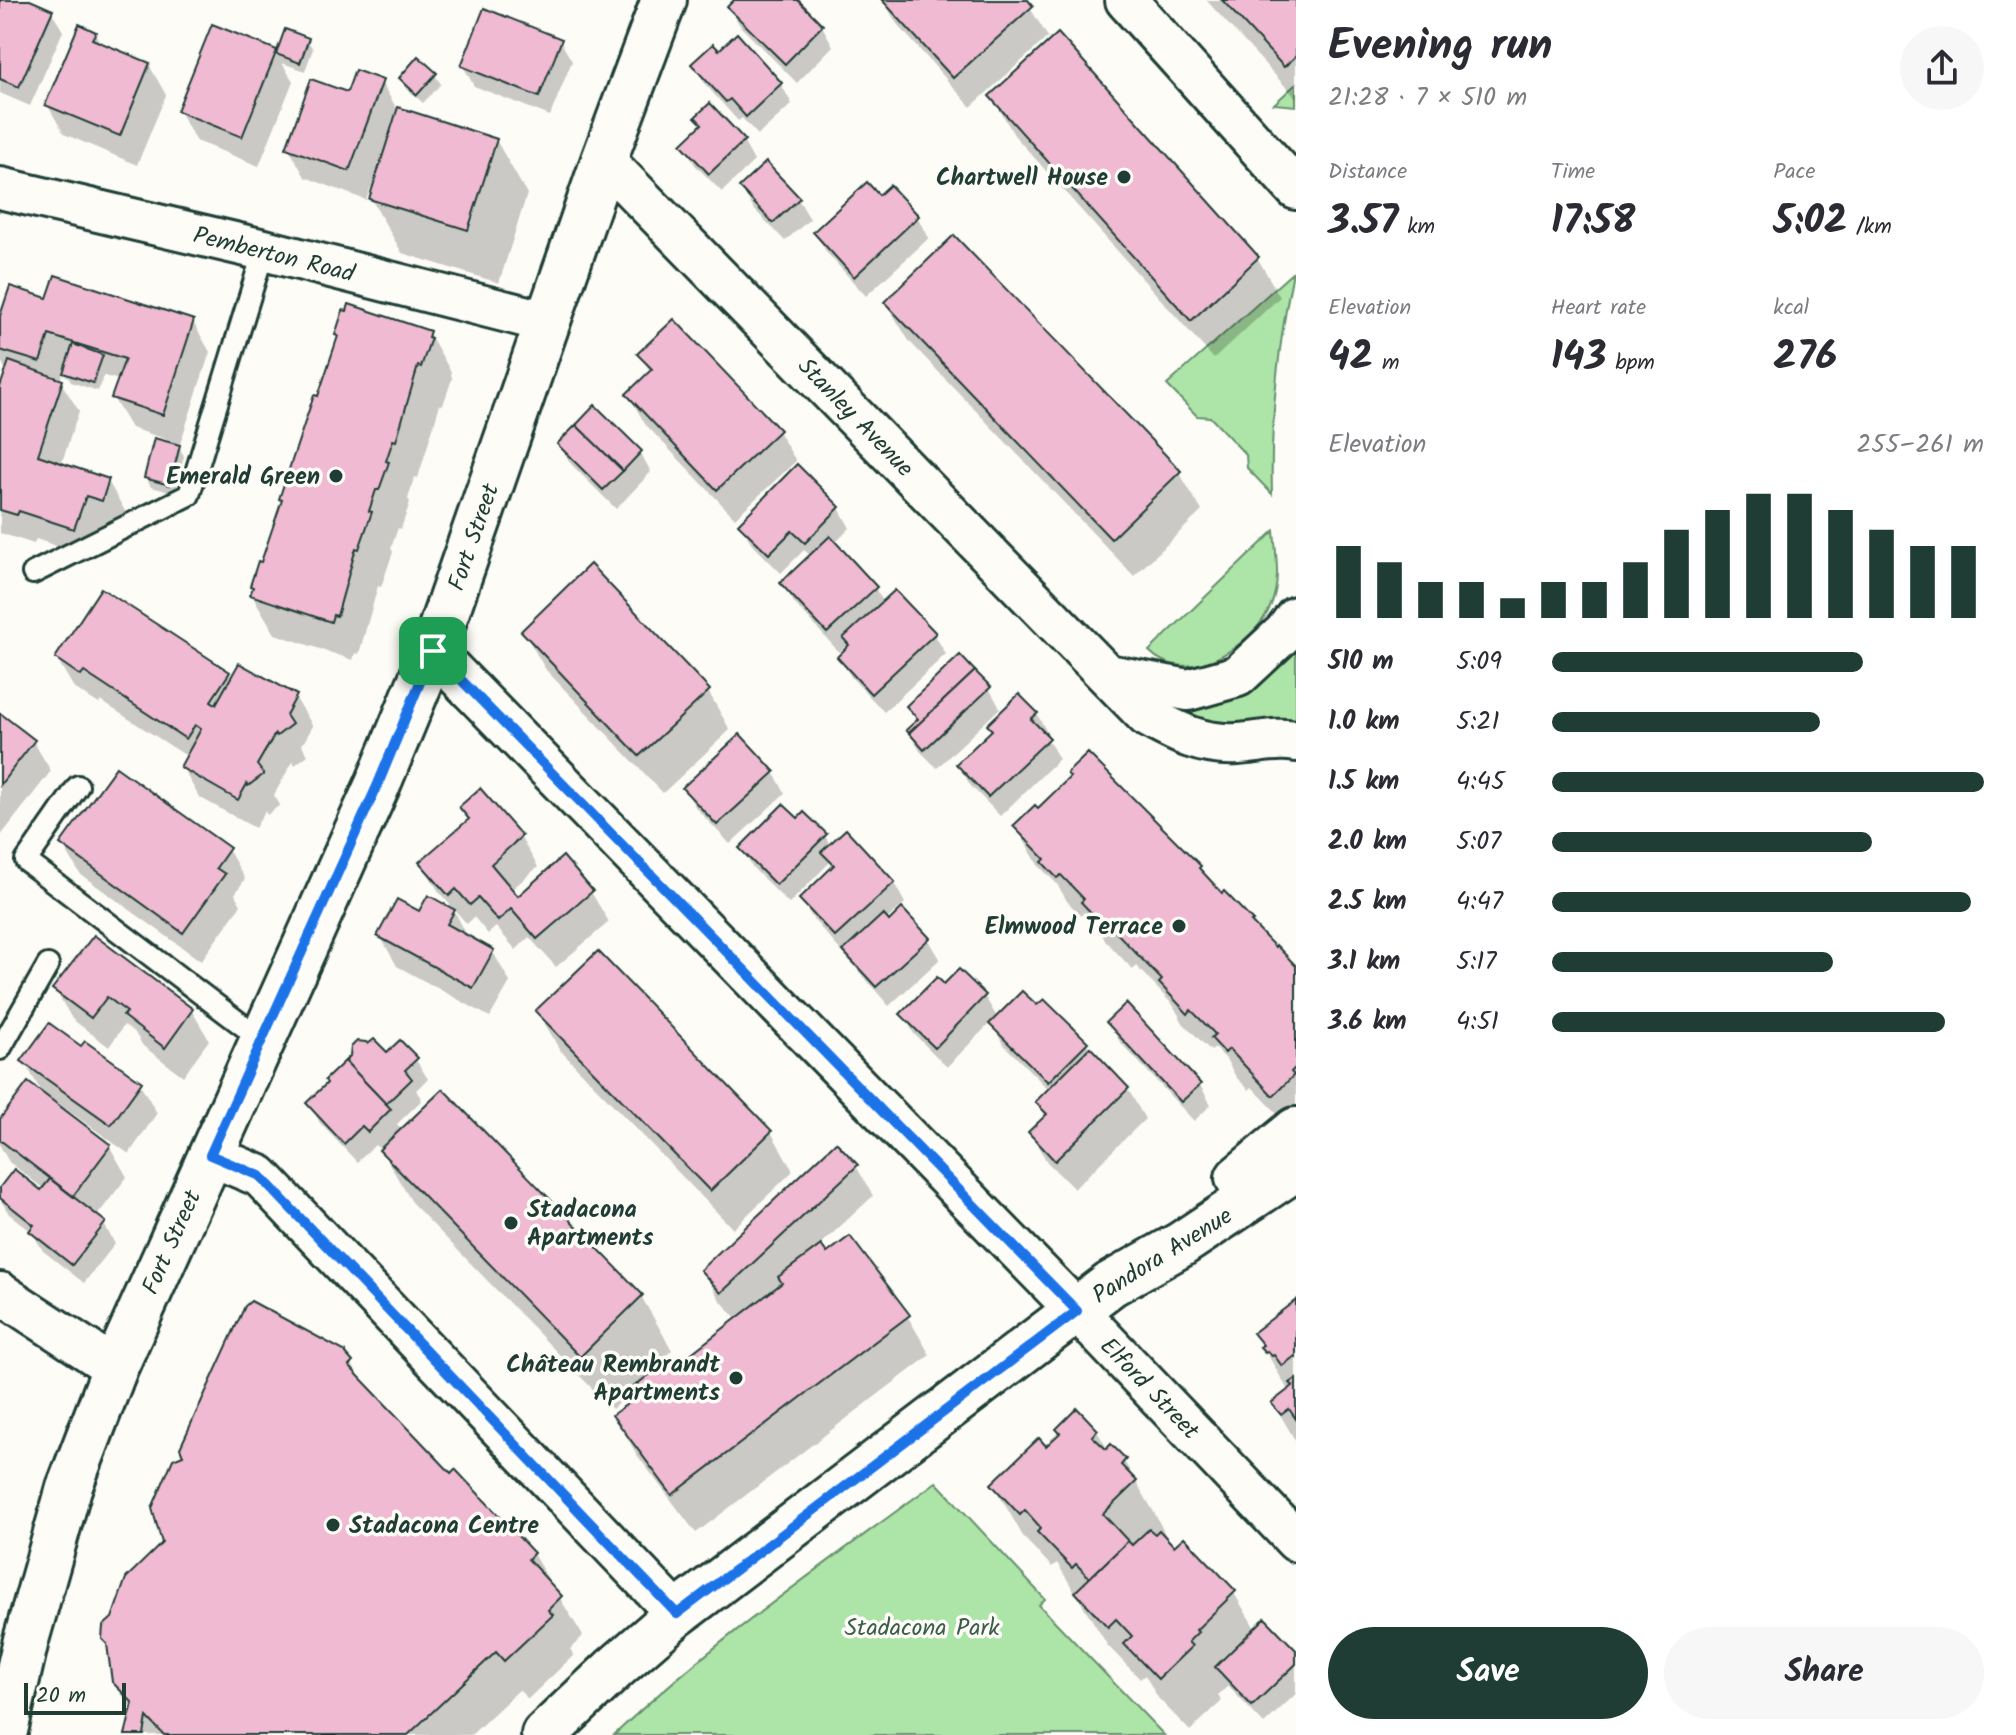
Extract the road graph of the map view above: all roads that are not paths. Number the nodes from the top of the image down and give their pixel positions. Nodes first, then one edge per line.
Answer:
1 (664, 0) edge
2 (1126, 0) edge
3 (604, 160) junction
4 (0, 188) edge
5 (1296, 189) edge
6 (264, 250) junction
7 (547, 322) junction
8 (33, 573) dead end
9 (1296, 617) edge
10 (433, 651) junction
11 (1108, 675) junction
12 (1296, 741) edge
13 (78, 786) dead end
14 (48, 965) dead end
15 (262, 1040) junction
16 (0, 1049) edge
17 (1296, 1130) edge
18 (210, 1155) junction
19 (1296, 1168) edge
20 (1111, 1284) junction
21 (0, 1293) edge
22 (1077, 1311) junction
23 (115, 1368) junction
24 (1296, 1541) edge
25 (677, 1614) junction
26 (4, 1735) edge
27 (544, 1735) edge

1 - 3 main road, Fort Street
2 - 5 street
3 - 7 main road, Fort Street
3 - 11 street, Stanley Avenue
4 - 6 street, Pemberton Road
6 - 7 street, Pemberton Road
6 - 8 lane
7 - 10 main road, Fort Street
9 - 11 street
10 - 15 main road, Fort Street
10 - 22 street, Elford Street
11 - 12 street, Stanley Avenue
13 - 15 lane
14 - 16 lane
15 - 18 main road, Fort Street
17 - 20 main road
18 - 23 main road, Fort Street
18 - 25 street
19 - 20 main road, Pandora Avenue
20 - 22 main road, Pandora Avenue
21 - 23 street
22 - 24 street, Elford Street
22 - 25 main road, Pandora Avenue
23 - 26 main road, Fort Street
25 - 27 main road, Pandora Avenue

